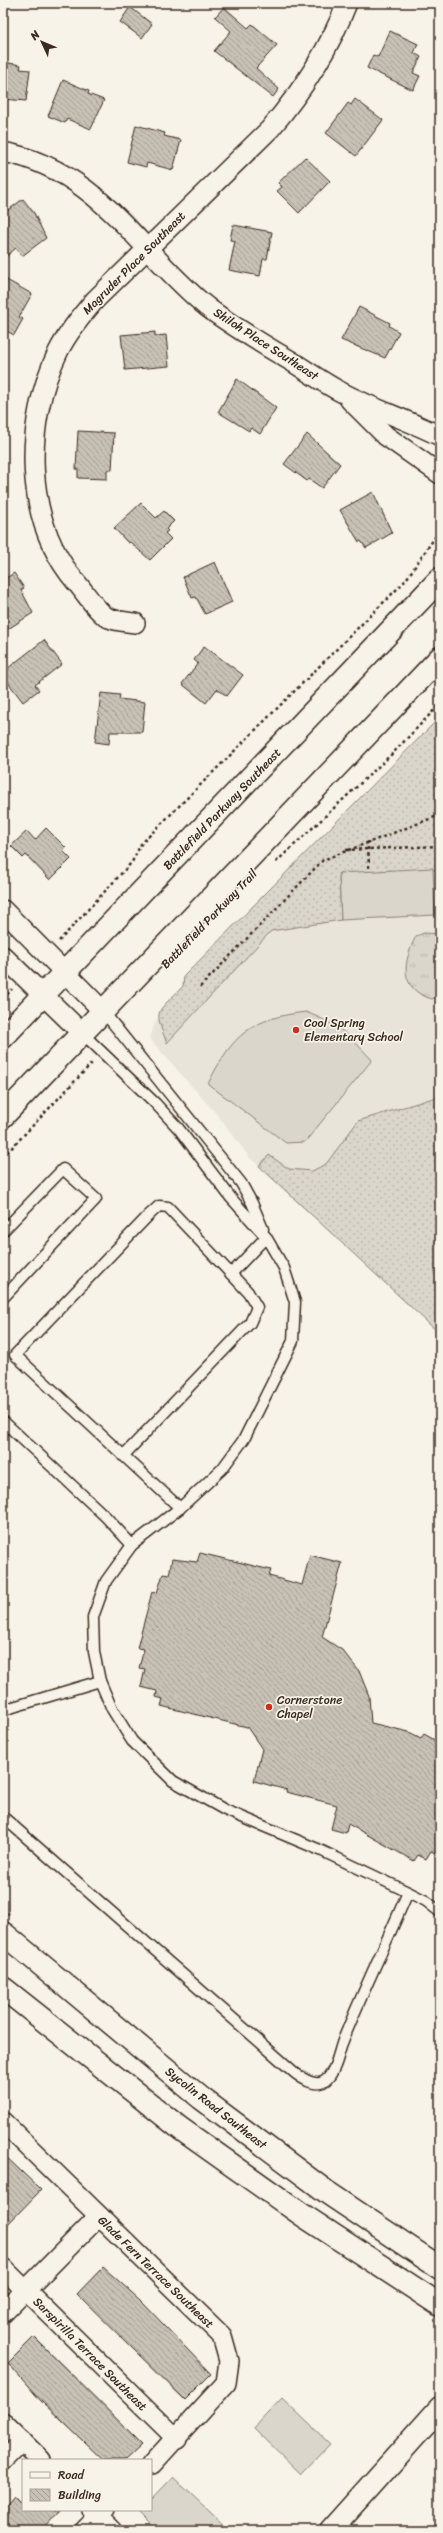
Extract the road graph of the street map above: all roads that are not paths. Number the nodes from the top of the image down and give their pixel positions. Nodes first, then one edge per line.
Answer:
1 (347, 3) edge
2 (3, 152) edge
3 (148, 248) junction
4 (343, 393) junction
5 (440, 436) edge
6 (440, 474) edge
7 (440, 579) edge
8 (135, 623) dead end
9 (440, 658) edge
10 (3, 910) edge
11 (3, 956) edge
12 (66, 972) junction
13 (44, 995) junction
14 (104, 1011) junction
15 (82, 1033) junction
16 (3, 1037) edge
17 (3, 1116) edge
18 (3, 1231) edge
19 (266, 1237) junction
20 (230, 1274) junction
21 (3, 1298) edge
22 (3, 1421) edge
23 (123, 1456) junction
24 (180, 1508) junction
25 (132, 1545) junction
26 (100, 1681) junction
27 (3, 1710) edge
28 (3, 1817) edge
29 (408, 1892) junction
30 (440, 1912) edge
31 (8, 1925) edge
32 (3, 1988) edge
33 (3, 2122) edge
34 (98, 2216) junction
35 (3, 2268) edge
36 (440, 2268) edge
37 (26, 2290) junction
38 (440, 2305) edge
39 (3, 2313) edge
40 (440, 2408) edge
41 (3, 2423) edge
42 (177, 2439) junction
43 (22, 2441) junction
44 (40, 2459) edge
45 (3, 2460) edge
46 (152, 2464) edge
47 (98, 2512) edge
48 (85, 2530) edge
49 (111, 2530) edge
50 (331, 2530) edge

1 - 3 street, Magruder Place Southeast
2 - 3 street, Shiloh Place Southeast
3 - 4 street, Shiloh Place Southeast
3 - 8 street, Magruder Place Southeast
4 - 5 street, Shiloh Place Southeast
4 - 6 street, Shiloh Place Southeast
7 - 12 main road, Battlefield Parkway Southeast
9 - 14 main road
10 - 12 street
11 - 13 street
12 - 13 main road, Battlefield Parkway Southeast
12 - 14 street
13 - 15 street
13 - 16 main road, Battlefield Parkway Southeast
14 - 15 main road
14 - 19 lane
15 - 17 main road
15 - 19 lane
18 - 21 lane
19 - 20 lane
19 - 24 lane
20 - 23 lane
20 - 23 lane
22 - 25 lane
23 - 24 lane
24 - 25 lane
25 - 26 lane
26 - 27 lane
26 - 29 lane
28 - 29 lane
29 - 30 lane
31 - 36 main road, Sycolin Road Southeast
32 - 38 main road
33 - 34 street, Glade Fern Terrace Southeast
34 - 37 street
34 - 42 street, Glade Fern Terrace Southeast
35 - 37 street, Sarspirilla Terrace Southeast
37 - 39 street
37 - 42 street, Sarspirilla Terrace Southeast
40 - 50 main road
41 - 43 street
42 - 46 street, Glade Fern Terrace Southeast
43 - 44 street
43 - 45 street
47 - 48 street
47 - 49 street

